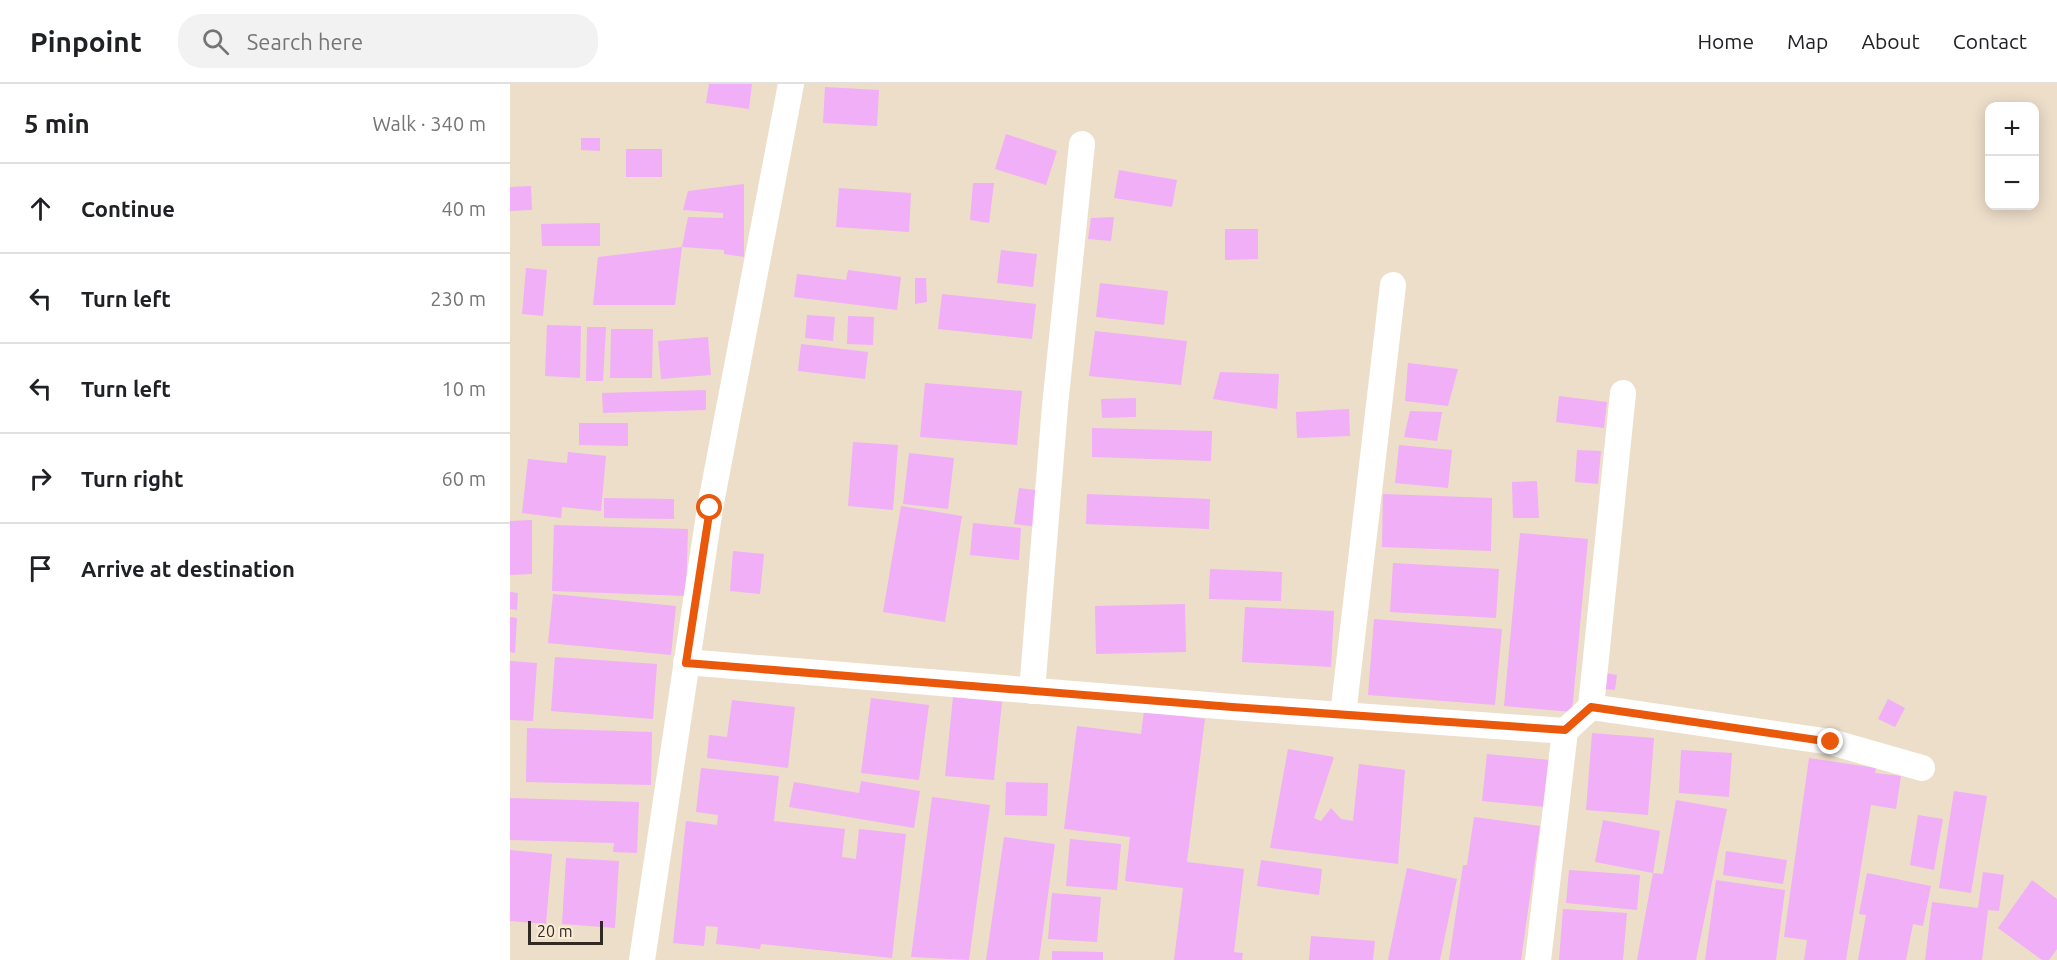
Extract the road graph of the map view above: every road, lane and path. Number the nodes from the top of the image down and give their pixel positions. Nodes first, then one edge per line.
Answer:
1 (791, 84) edge
2 (1082, 144) dead end
3 (1393, 285) dead end
4 (1623, 393) dead end
5 (686, 663) junction
6 (1032, 691) junction
7 (1591, 707) junction
8 (1343, 715) junction
9 (1565, 730) junction
10 (1922, 768) dead end
11 (642, 960) edge
12 (1538, 960) edge

1 - 5 street
2 - 6 street
3 - 8 street
4 - 7 street
5 - 6 street
5 - 11 street
6 - 8 street
7 - 9 street
7 - 10 street
8 - 9 street
9 - 12 street

